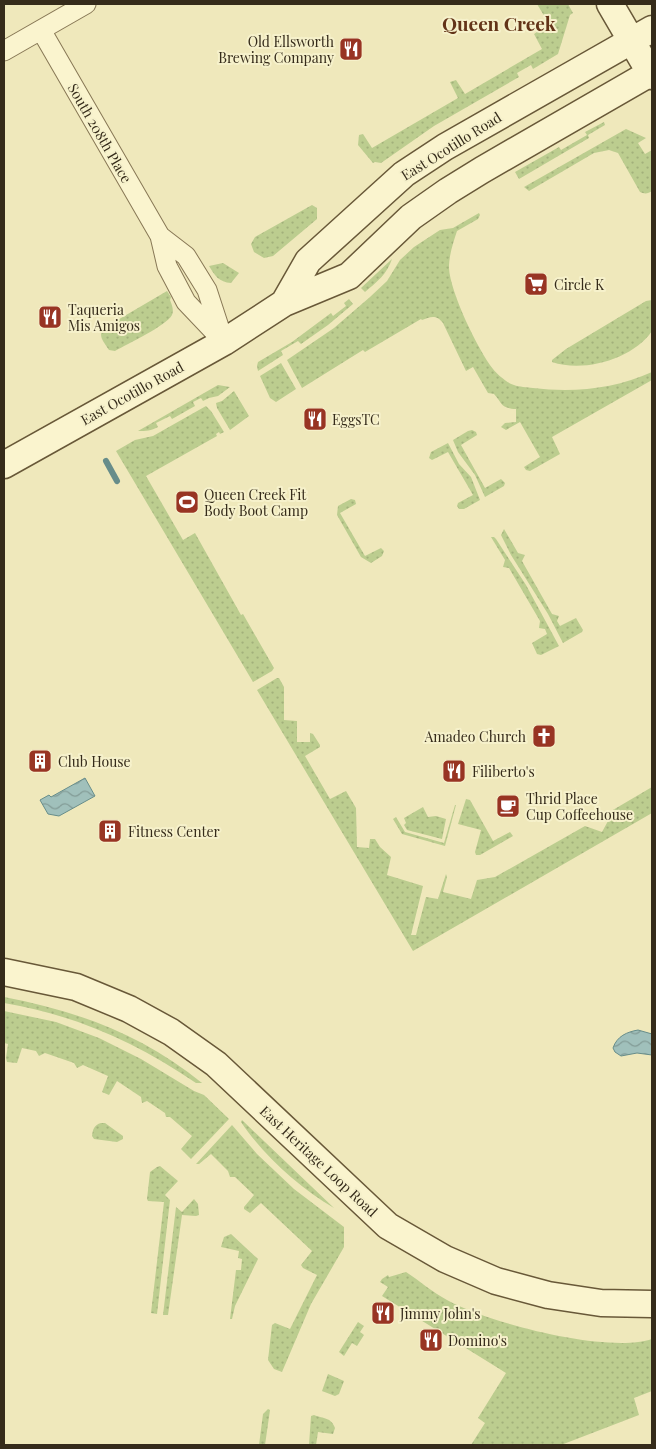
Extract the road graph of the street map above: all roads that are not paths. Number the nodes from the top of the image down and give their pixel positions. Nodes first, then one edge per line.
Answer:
1 (86, 4) edge
2 (610, 4) edge
3 (41, 30) junction
4 (642, 35) edge
5 (4, 51) edge
6 (652, 73) edge
7 (284, 303) junction
8 (224, 342) junction
9 (4, 465) edge
10 (4, 972) edge
11 (652, 1304) edge

1 - 3 street
2 - 4 main road
3 - 5 street
3 - 8 street, South 208th Place
4 - 6 main road
4 - 7 main road, East Ocotillo Road
6 - 7 main road, East Ocotillo Road
7 - 8 main road, East Ocotillo Road
8 - 9 main road, East Ocotillo Road
10 - 11 main road, East Heritage Loop Road

